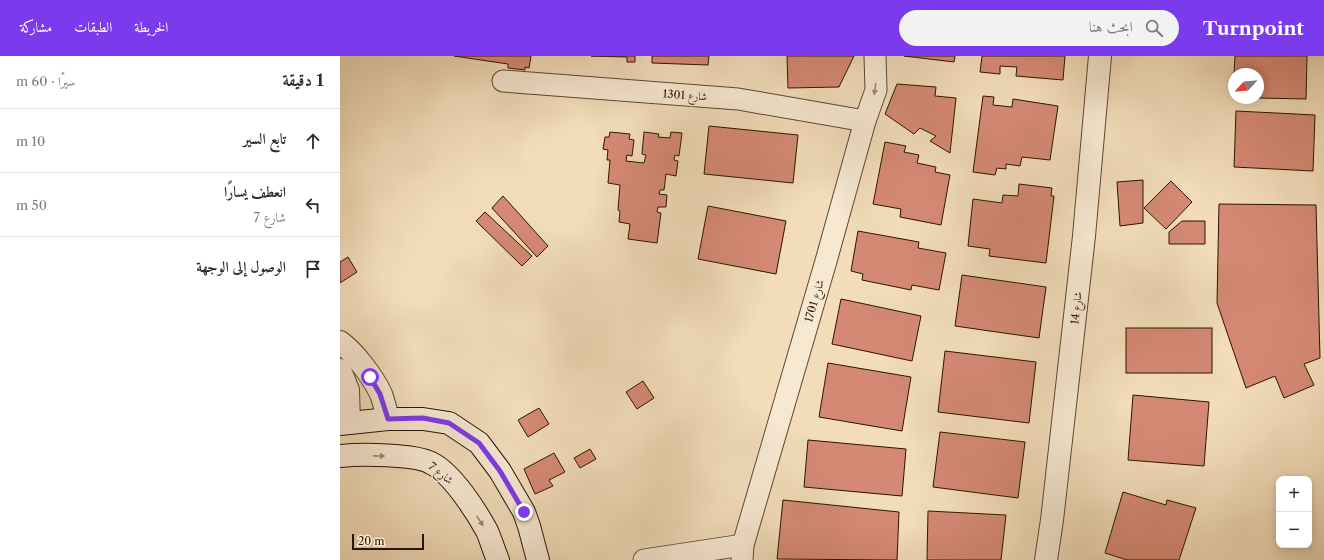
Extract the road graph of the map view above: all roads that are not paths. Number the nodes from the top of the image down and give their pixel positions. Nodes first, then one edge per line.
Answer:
1 (875, 56) edge
2 (1100, 56) edge
3 (503, 81) dead end
4 (865, 121) junction
5 (340, 342) edge
6 (340, 370) edge
7 (388, 419) junction
8 (345, 423) edge
9 (341, 456) edge
10 (742, 552) edge
11 (498, 560) edge
12 (538, 560) edge
13 (644, 560) edge
14 (1046, 560) edge

1 -> 4 street, شارع 1701
2 - 14 street, شارع 14
3 - 4 street, شارع 1301
4 - 10 street, شارع 1701
5 - 7 street
6 - 8 street
7 - 8 street
7 - 12 street
9 -> 11 street, شارع 7
10 - 13 street

